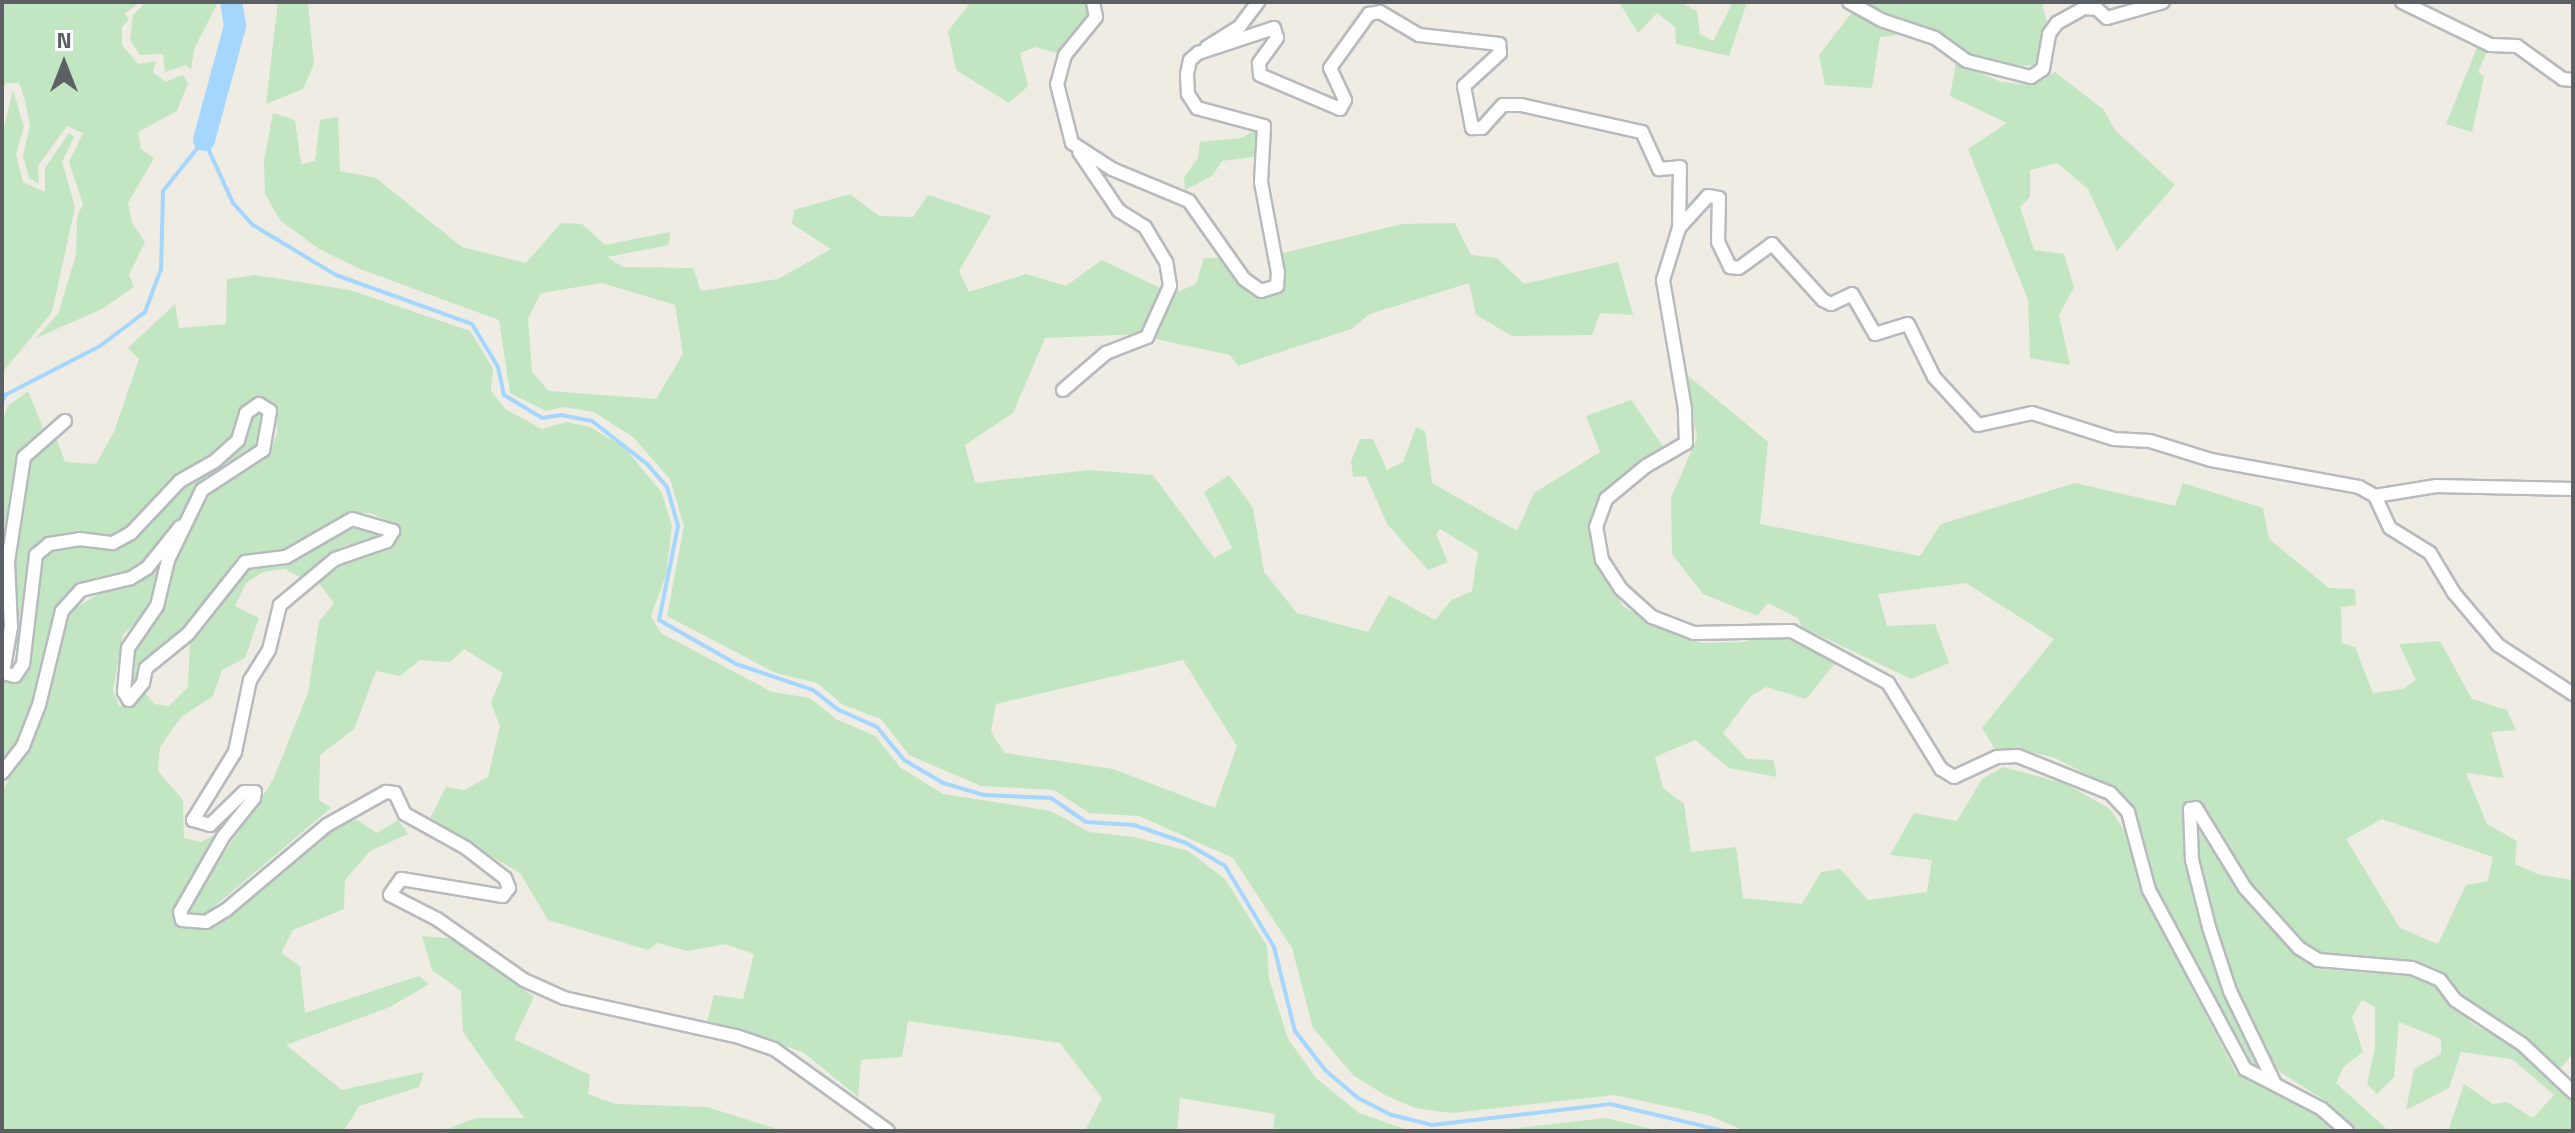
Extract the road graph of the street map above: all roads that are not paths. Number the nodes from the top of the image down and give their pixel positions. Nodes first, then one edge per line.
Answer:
1 (1093, 2) edge
2 (1258, 2) edge
3 (1849, 2) edge
4 (2163, 2) edge
5 (2402, 2) edge
6 (1198, 53) junction
7 (2573, 80) edge
8 (1072, 143) junction
9 (1679, 228) junction
10 (1063, 390) dead end
11 (65, 421) dead end
12 (2573, 489) edge
13 (2375, 496) junction
14 (191, 517) junction
15 (2573, 694) edge
16 (2, 773) edge
17 (2274, 1082) junction
18 (2573, 1092) edge
19 (888, 1131) edge
20 (2347, 1131) edge

1 - 8 street
2 - 6 street
3 - 4 street
5 - 7 street
6 - 8 street
6 - 9 street
8 - 10 street
9 - 13 street
9 - 17 street
11 - 14 street
12 - 13 street
13 - 15 street
14 - 16 street
14 - 19 street
17 - 18 street
17 - 20 street

